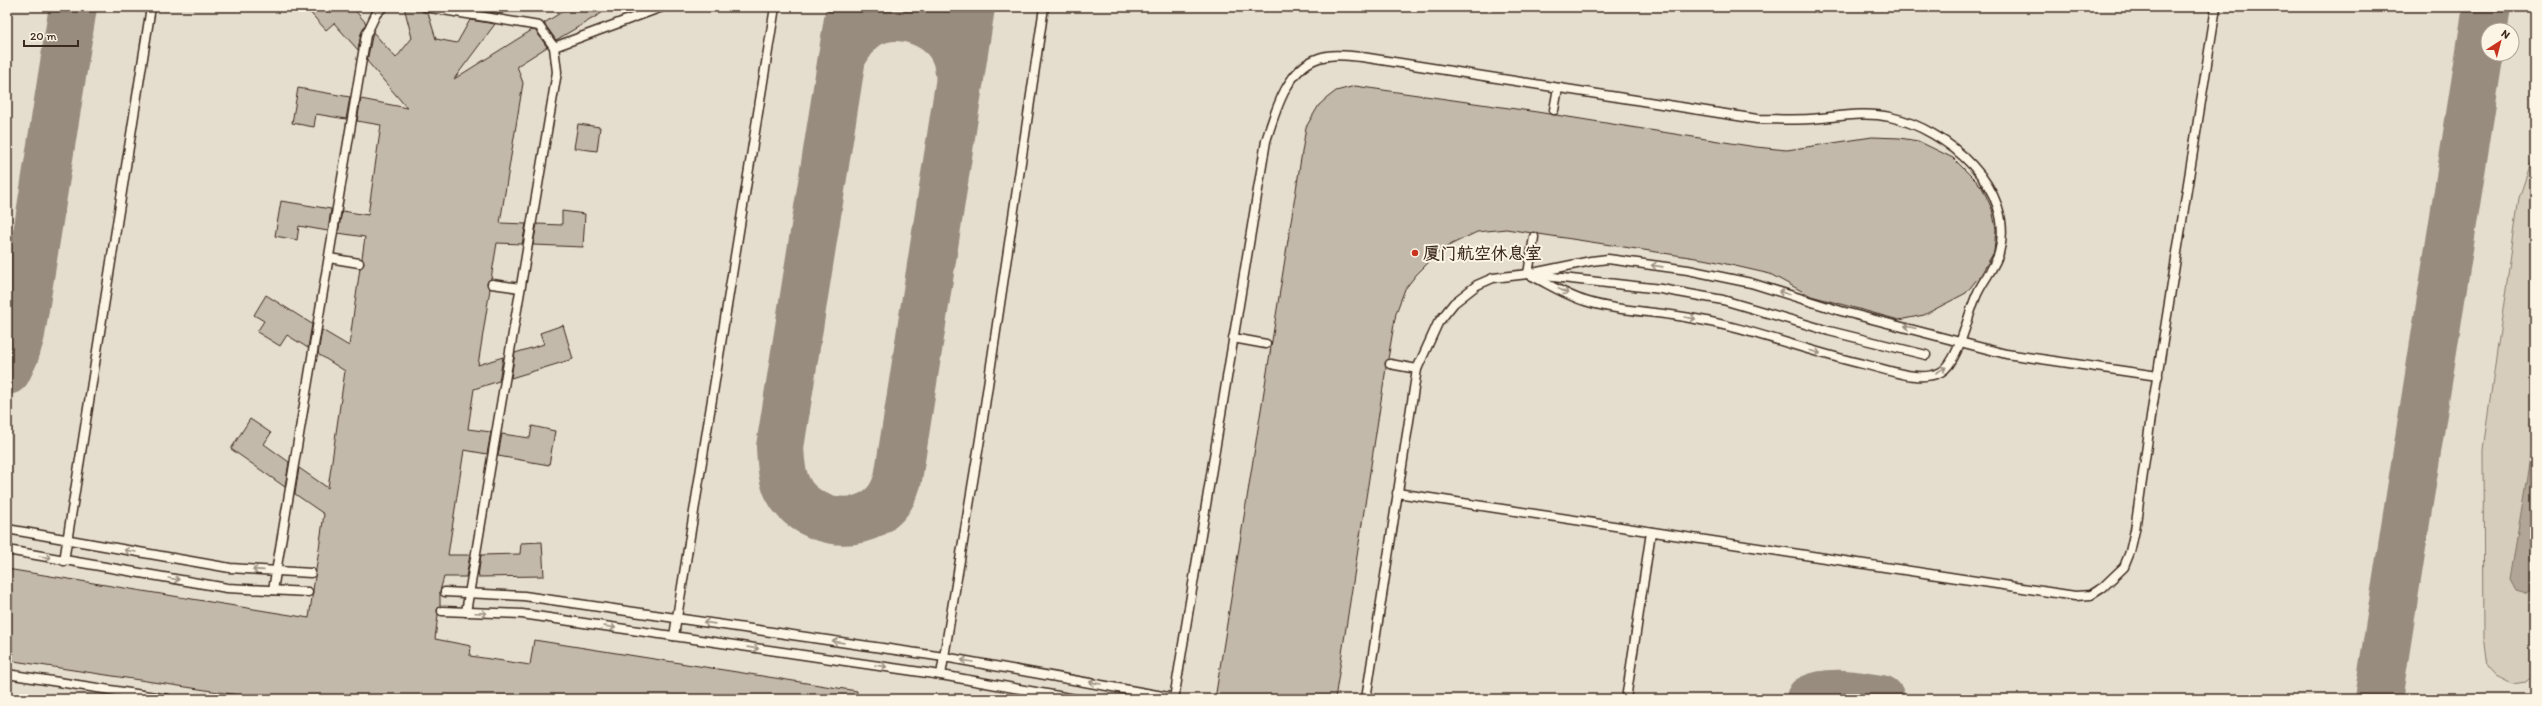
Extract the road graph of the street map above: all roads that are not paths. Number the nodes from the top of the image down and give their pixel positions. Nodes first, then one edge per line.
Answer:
1 (151, 7) edge
2 (383, 7) edge
3 (425, 7) edge
4 (662, 7) edge
5 (775, 7) edge
6 (1044, 7) edge
7 (2216, 7) edge
8 (554, 47) junction
9 (1558, 88) junction
10 (1554, 110) dead end
11 (1534, 236) dead end
12 (329, 258) junction
13 (359, 263) dead end
14 (1528, 274) junction
15 (492, 284) dead end
16 (520, 288) junction
17 (1233, 338) junction
18 (1961, 341) junction
19 (1266, 344) dead end
20 (1926, 355) dead end
21 (1390, 364) dead end
22 (1417, 368) junction
23 (2158, 376) junction
24 (1398, 493) junction
25 (7, 529) edge
26 (1651, 532) junction
27 (68, 540) junction
28 (7, 550) edge
29 (64, 561) junction
30 (276, 571) junction
31 (311, 573) dead end
32 (273, 590) junction
33 (308, 592) dead end
34 (445, 592) dead end
35 (469, 593) junction
36 (442, 611) dead end
37 (466, 612) junction
38 (677, 618) junction
39 (674, 636) junction
40 (944, 657) junction
41 (7, 674) edge
42 (941, 675) junction
43 (1174, 698) edge
44 (168, 699) edge
45 (1074, 699) edge
46 (1366, 699) edge
47 (1626, 699) edge

1 - 27 lane
2 - 12 lane
3 - 8 lane
4 - 8 lane
5 - 38 lane
6 - 40 lane
7 - 23 lane
8 - 16 lane
9 - 10 lane
9 - 17 lane
9 - 18 lane
11 - 14 lane
12 - 13 lane
12 - 30 lane
18 -> 14 lane
14 -> 18 lane
14 - 20 lane
14 - 22 lane
15 - 16 lane
16 - 35 lane
17 - 19 lane
17 - 43 lane
18 - 23 lane
21 - 22 lane
22 - 24 lane
23 - 26 lane
24 - 26 lane
24 - 46 lane
25 - 27 lane
26 - 47 lane
27 - 29 lane
30 -> 27 lane
28 -> 29 lane
29 -> 32 lane
30 - 31 lane
30 - 32 lane
32 - 33 lane
34 - 35 lane
35 - 37 lane
35 - 38 lane
36 - 37 lane
37 -> 39 lane
38 - 39 lane
40 -> 38 lane
39 -> 42 lane
40 - 42 lane
43 -> 40 lane
41 - 44 lane
42 - 45 lane

